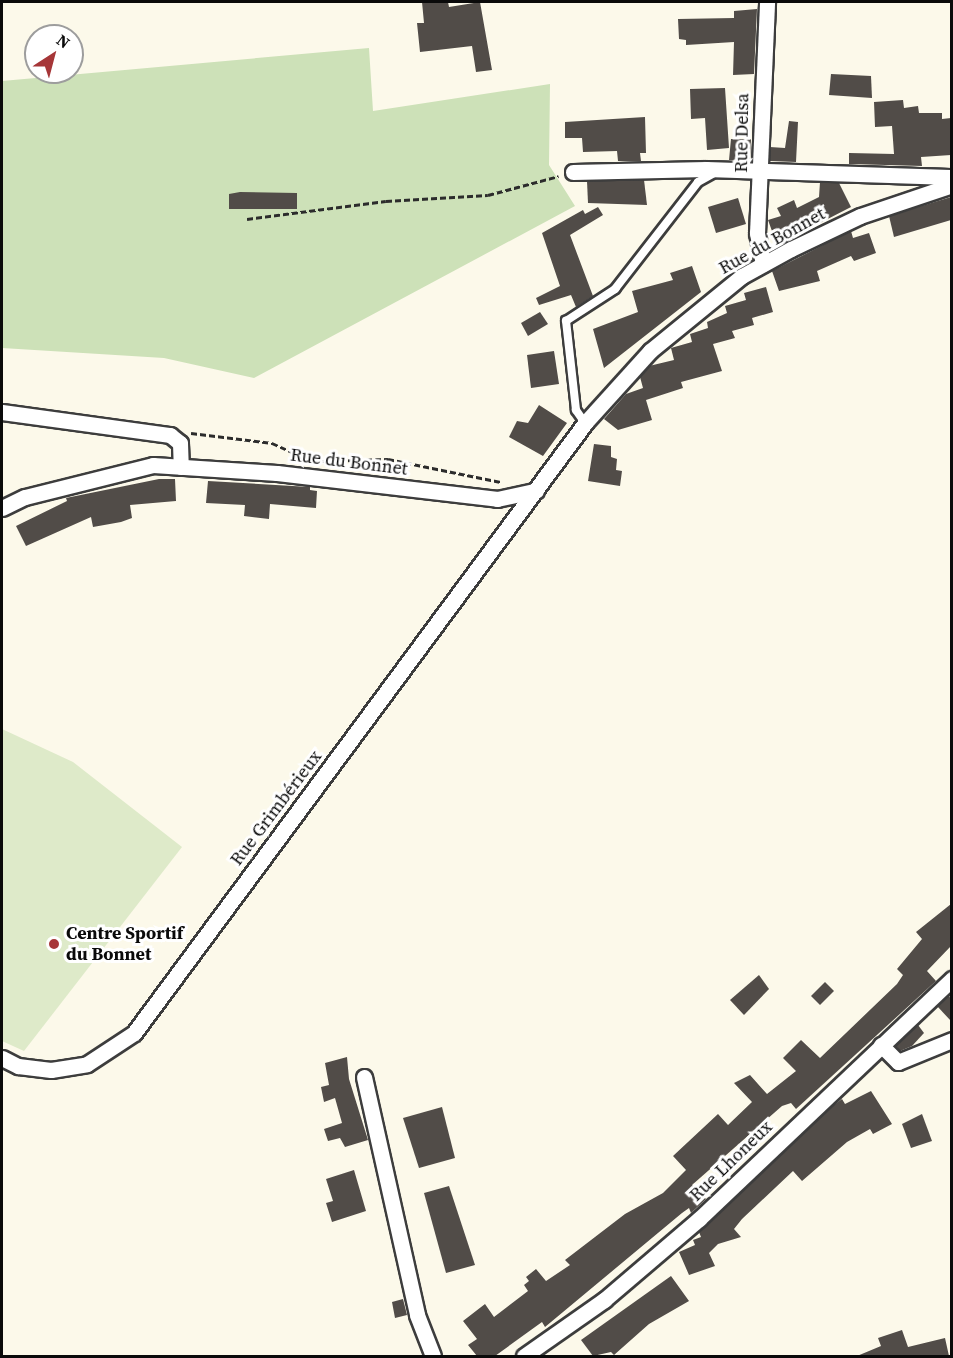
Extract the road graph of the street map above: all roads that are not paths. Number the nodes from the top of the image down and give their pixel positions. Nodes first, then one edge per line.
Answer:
1 (767, 2) edge
2 (724, 170) junction
3 (761, 171) junction
4 (573, 172) road end
5 (951, 177) edge
6 (951, 185) edge
7 (763, 264) junction
8 (2, 412) edge
9 (585, 423) junction
10 (181, 466) junction
11 (536, 491) junction
12 (2, 508) edge
13 (951, 979) edge
14 (951, 1040) edge
15 (881, 1045) junction
16 (2, 1058) edge
17 (364, 1077) dead end
18 (433, 1356) edge
19 (524, 1356) edge

1 - 3 street, Rue Delsa
2 - 3 street
2 - 4 street
2 - 9 lane
3 - 5 street
3 - 7 street, Rue Delsa
6 - 7 street, Rue du Bonnet
7 - 9 street, Rue du Bonnet
8 - 10 street
9 - 11 street, Rue du Bonnet
10 - 11 street, Rue du Bonnet
10 - 12 street, Rue du Bonnet
11 - 16 street, Rue Grimbérieux
13 - 15 street, Rue Lhoneux
14 - 15 street
15 - 19 street, Rue Lhoneux
17 - 18 street

